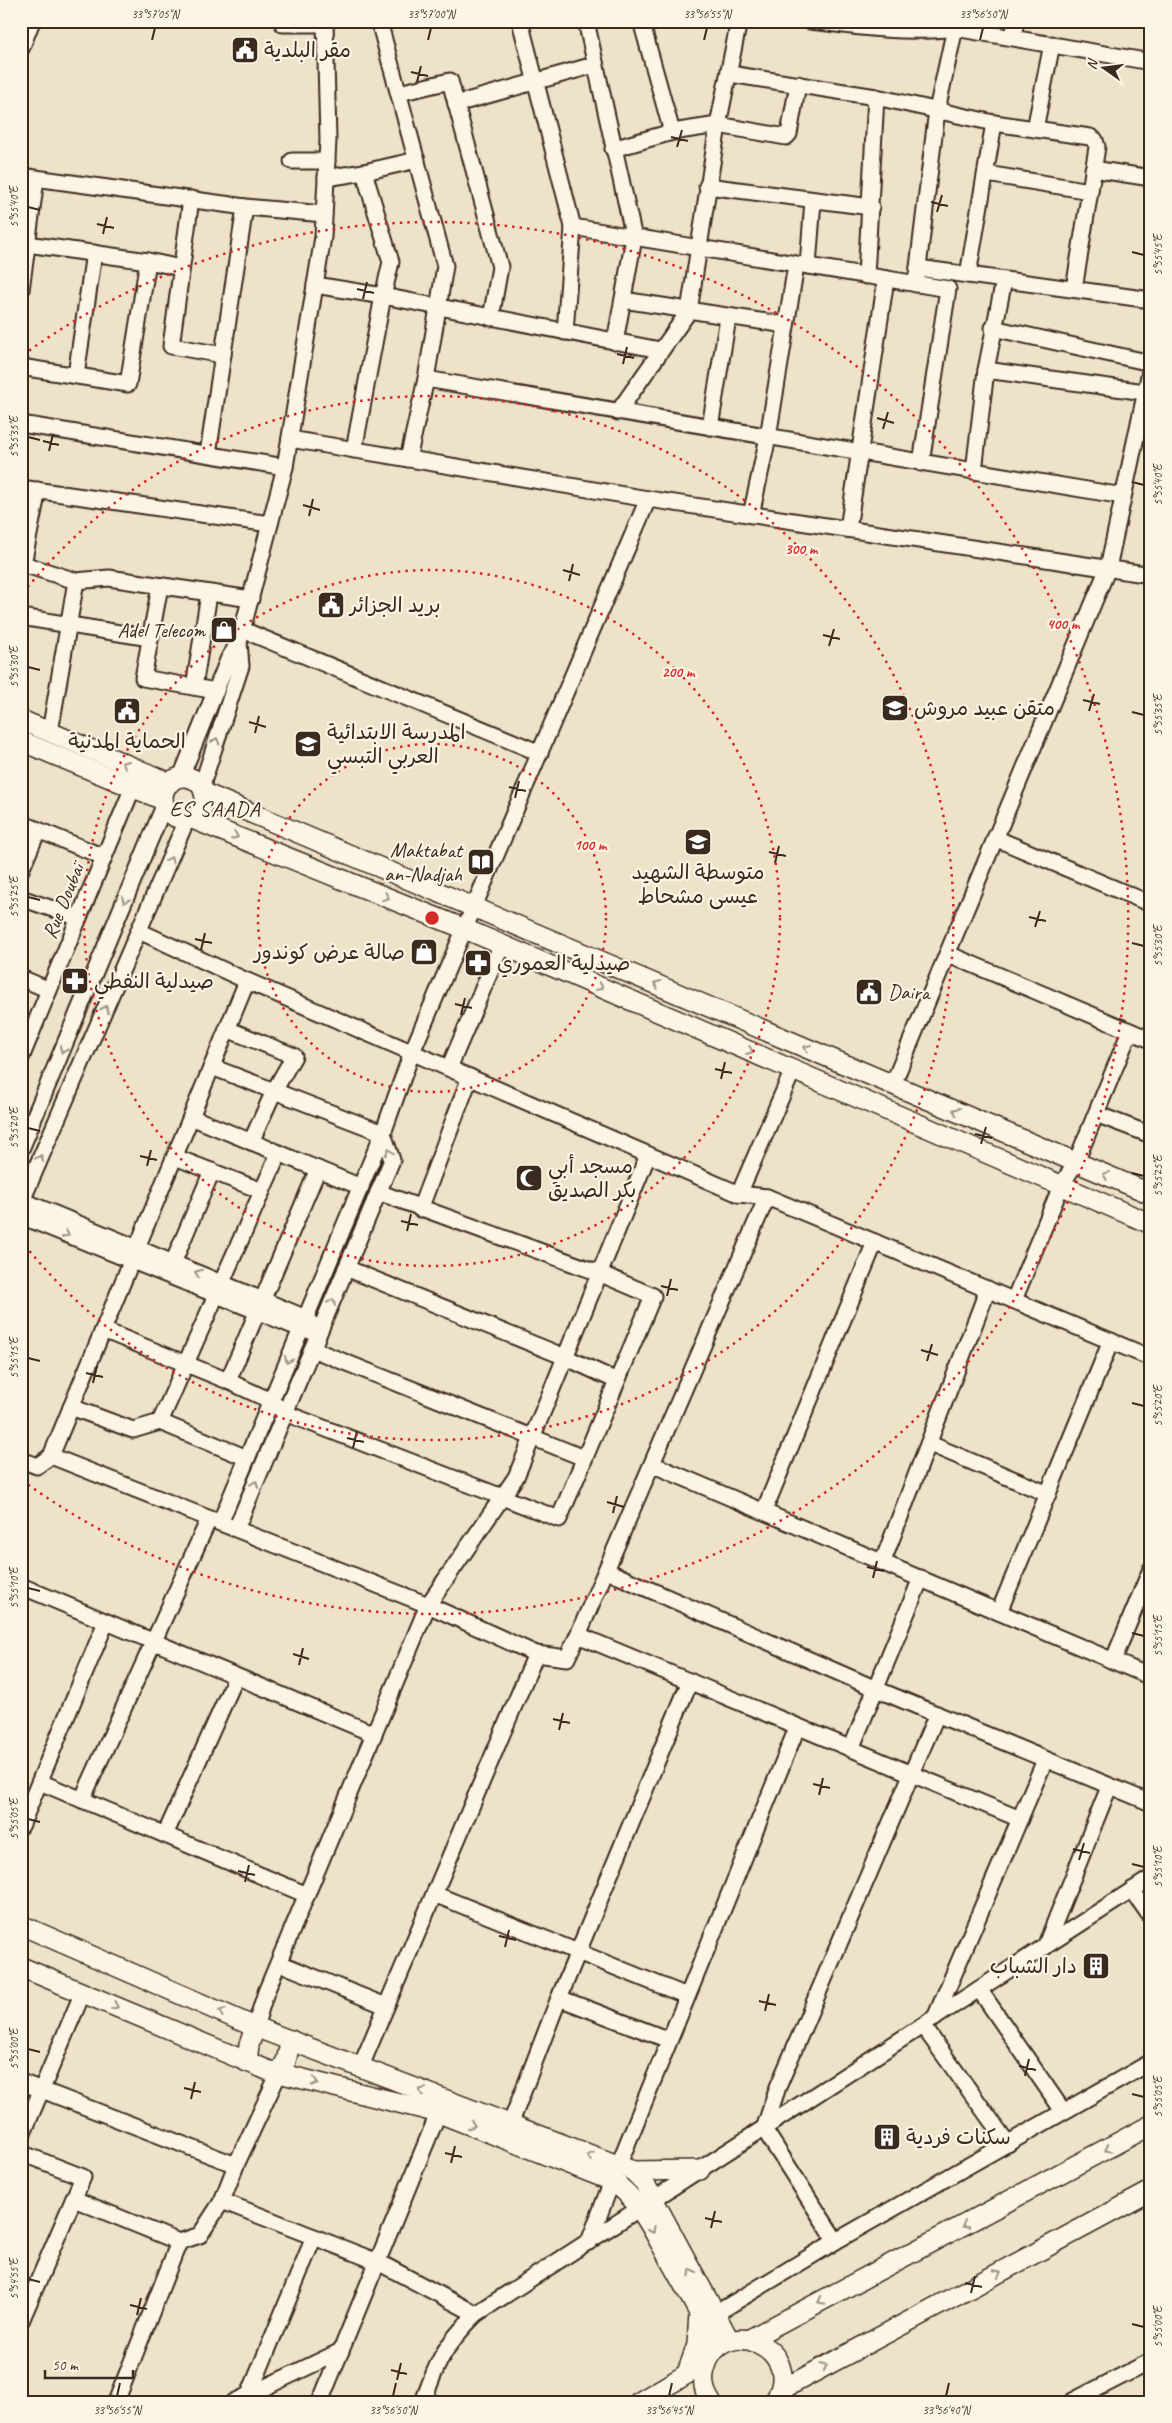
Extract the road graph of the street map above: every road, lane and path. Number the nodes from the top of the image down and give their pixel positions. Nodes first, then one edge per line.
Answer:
1 (32, 21) edge
2 (379, 21) edge
3 (520, 21) edge
4 (586, 21) edge
5 (640, 21) edge
6 (739, 21) edge
7 (810, 21) edge
8 (1016, 21) edge
9 (325, 23) edge
10 (283, 24) dead end
11 (935, 26) edge
12 (955, 28) junction
13 (1013, 37) junction
14 (1052, 44) junction
15 (21, 49) edge
16 (1151, 62) edge
17 (594, 65) junction
18 (730, 74) junction
19 (534, 82) junction
20 (798, 84) junction
21 (399, 93) junction
22 (876, 96) junction
23 (456, 104) junction
24 (938, 110) junction
25 (994, 123) junction
26 (718, 125) junction
27 (1034, 129) junction
28 (672, 132) junction
29 (613, 149) junction
30 (417, 160) junction
31 (327, 161) junction
32 (292, 162) dead end
33 (1093, 169) junction
34 (364, 172) junction
35 (987, 174) junction
36 (29, 178) edge
37 (326, 178) junction
38 (1151, 178) edge
39 (707, 186) junction
40 (1090, 191) junction
41 (191, 198) junction
42 (813, 200) junction
43 (245, 207) junction
44 (871, 207) junction
45 (324, 214) junction
46 (573, 228) junction
47 (634, 238) junction
48 (27, 244) junction
49 (700, 248) junction
50 (94, 253) junction
51 (148, 261) junction
52 (802, 266) junction
53 (181, 268) junction
54 (918, 268) junction
55 (968, 275) junction
56 (866, 276) junction
57 (886, 279) junction
58 (1004, 280) junction
59 (916, 284) junction
60 (315, 285) junction
61 (1074, 289) junction
62 (21, 290) edge
63 (383, 296) junction
64 (623, 300) junction
65 (1151, 300) edge
66 (438, 307) junction
67 (688, 311) junction
68 (491, 318) junction
69 (728, 318) junction
70 (786, 326) junction
71 (994, 328) junction
72 (565, 332) junction
73 (615, 342) junction
74 (660, 350) junction
75 (223, 355) junction
76 (1151, 365) edge
77 (21, 366) edge
78 (986, 370) junction
79 (76, 375) junction
80 (426, 379) junction
81 (1145, 392) junction
82 (618, 412) junction
83 (21, 424) edge
84 (710, 427) junction
85 (768, 437) junction
86 (290, 439) junction
87 (354, 450) junction
88 (861, 452) junction
89 (208, 454) junction
90 (408, 459) junction
91 (921, 462) junction
92 (285, 467) junction
93 (974, 471) junction
94 (21, 488) edge
95 (38, 490) junction
96 (1123, 496) junction
97 (648, 499) junction
98 (751, 514) junction
99 (270, 524) junction
100 (848, 529) junction
101 (1108, 568) junction
102 (1151, 574) edge
103 (76, 582) junction
104 (160, 586) junction
105 (209, 594) junction
106 (251, 599) junction
107 (21, 618) edge
108 (68, 626) junction
109 (241, 636) junction
110 (150, 638) junction
111 (194, 687) junction
112 (216, 691) junction
113 (21, 720) edge
114 (50, 732) junction
115 (21, 741) edge
116 (540, 753) junction
117 (133, 787) junction
118 (203, 791) junction
119 (170, 792) junction
120 (188, 818) junction
121 (21, 823) edge
122 (38, 830) junction
123 (995, 838) junction
124 (104, 858) junction
125 (21, 870) edge
126 (21, 898) edge
127 (1151, 904) edge
128 (475, 907) junction
129 (79, 918) junction
130 (465, 929) junction
131 (139, 931) junction
132 (502, 944) junction
133 (948, 954) junction
134 (21, 978) edge
135 (247, 981) junction
136 (49, 990) junction
137 (227, 1030) junction
138 (1130, 1031) junction
139 (1151, 1040) edge
140 (412, 1052) junction
141 (22, 1054) edge
142 (212, 1067) junction
143 (449, 1068) junction
144 (793, 1070) junction
145 (470, 1077) junction
146 (893, 1084) junction
147 (274, 1091) junction
148 (1096, 1114) junction
149 (191, 1117) junction
150 (383, 1133) junction
151 (1151, 1135) edge
152 (250, 1142) junction
153 (21, 1149) edge
154 (279, 1153) junction
155 (648, 1155) junction
156 (174, 1157) junction
157 (1076, 1162) junction
158 (318, 1169) junction
159 (212, 1171) junction
160 (1061, 1186) junction
161 (361, 1187) junction
162 (262, 1191) junction
163 (378, 1192) junction
164 (739, 1194) junction
165 (1151, 1194) edge
166 (768, 1197) junction
167 (22, 1205) edge
168 (420, 1208) junction
169 (1151, 1224) edge
170 (875, 1242) junction
171 (134, 1255) junction
172 (173, 1263) junction
173 (346, 1268) junction
174 (599, 1273) junction
175 (218, 1289) junction
176 (988, 1289) junction
177 (1014, 1300) junction
178 (260, 1306) junction
179 (303, 1323) junction
180 (103, 1330) junction
181 (319, 1332) junction
182 (1111, 1341) junction
183 (312, 1350) junction
184 (565, 1357) junction
185 (1151, 1358) edge
186 (185, 1363) junction
187 (228, 1381) junction
188 (617, 1381) junction
189 (271, 1401) junction
190 (71, 1407) junction
191 (285, 1413) junction
192 (160, 1422) junction
193 (532, 1438) junction
194 (930, 1444) junction
195 (51, 1456) junction
196 (247, 1458) junction
197 (584, 1458) junction
198 (21, 1460) edge
199 (654, 1465) junction
200 (1048, 1494) junction
201 (501, 1498) junction
202 (764, 1511) junction
203 (214, 1521) junction
204 (236, 1529) junction
205 (882, 1562) junction
206 (1151, 1569) edge
207 (607, 1571) junction
208 (921, 1578) junction
209 (21, 1586) edge
210 (428, 1605) junction
211 (999, 1612) junction
212 (106, 1622) junction
213 (578, 1635) junction
214 (154, 1642) junction
215 (536, 1654) junction
216 (1113, 1661) junction
217 (236, 1676) junction
218 (1151, 1677) edge
219 (690, 1681) junction
220 (876, 1689) junction
221 (937, 1714) junction
222 (797, 1728) junction
223 (374, 1734) junction
224 (851, 1749) junction
225 (1045, 1760) junction
226 (912, 1774) junction
227 (40, 1782) junction
228 (1109, 1787) junction
229 (82, 1800) junction
230 (1151, 1803) edge
231 (1020, 1819) junction
232 (21, 1826) edge
233 (165, 1835) junction
234 (1151, 1878) edge
235 (1132, 1890) junction
236 (434, 1894) junction
237 (307, 1895) junction
238 (1151, 1917) edge
239 (21, 1925) edge
240 (1045, 1947) junction
241 (578, 1951) junction
242 (279, 1963) junction
243 (21, 1967) edge
244 (979, 1989) junction
245 (83, 1992) junction
246 (687, 1996) junction
247 (559, 1998) junction
248 (386, 2006) junction
249 (929, 2022) junction
250 (255, 2027) junction
251 (291, 2040) junction
252 (669, 2040) junction
253 (247, 2062) junction
254 (1151, 2062) edge
255 (361, 2066) junction
256 (279, 2073) junction
257 (21, 2082) edge
258 (41, 2091) junction
259 (441, 2107) junction
260 (1063, 2111) junction
261 (510, 2125) junction
262 (1151, 2125) edge
263 (764, 2129) junction
264 (21, 2138) edge
265 (1008, 2144) junction
266 (21, 2153) edge
267 (236, 2165) junction
268 (700, 2170) junction
269 (621, 2173) junction
270 (1151, 2191) edge
271 (74, 2199) junction
272 (222, 2201) junction
273 (646, 2204) junction
274 (314, 2237) junction
275 (836, 2241) junction
276 (179, 2242) junction
277 (589, 2242) junction
278 (378, 2262) junction
279 (707, 2313) junction
280 (476, 2314) junction
281 (21, 2321) edge
282 (757, 2336) junction
283 (341, 2351) junction
284 (718, 2351) junction
285 (1148, 2368) edge
286 (687, 2373) junction
287 (248, 2398) edge
288 (777, 2398) edge
289 (116, 2402) edge
290 (234, 2402) edge
291 (320, 2402) edge
292 (423, 2402) edge
293 (639, 2402) edge
294 (711, 2402) edge
295 (1071, 2402) edge

1 - 15 street
2 - 21 street
3 - 19 street
4 - 17 street
5 - 28 street
6 - 18 street
7 - 11 street
8 - 13 street
9 - 10 street
9 - 31 street
11 - 12 street
12 - 13 street
12 - 24 street
13 - 14 street
14 - 16 street
14 - 27 street
17 - 19 street
17 - 29 street
18 - 20 street
18 - 26 street
19 - 23 street
19 - 46 street
20 - 22 street
20 - 26 street
21 - 23 street
21 - 30 street
22 - 24 street
22 - 44 street
23 - 68 street
24 - 25 street
24 - 54 street
25 - 27 street
25 - 35 street
26 - 28 street
26 - 39 street
27 - 33 street
28 - 29 street
29 - 47 street
30 - 34 street
30 - 66 street
31 - 32 street
31 - 37 street
33 - 38 street
33 - 40 street
34 - 37 street
34 - 63 street
35 - 40 street
35 - 55 street
36 - 41 street
36 - 48 street
37 - 45 street
39 - 42 street
39 - 49 street
40 - 61 street
41 - 43 street
41 - 53 street
42 - 44 street
42 - 52 street
43 - 45 street
43 - 75 street
44 - 56 street
45 - 60 street
46 - 47 street
46 - 72 street
47 - 49 street
47 - 64 street
48 - 50 street
48 - 62 street
49 - 52 street
49 - 67 street
50 - 51 street
50 - 79 street
51 - 53 street
51 - 79 street
52 - 56 street
52 - 70 street
53 - 75 street
54 - 55 street
54 - 59 street
55 - 58 street
56 - 57 street
57 - 59 street
57 - 88 street
58 - 61 street
58 - 71 street
59 - 91 street
60 - 63 street
60 - 86 street
61 - 65 street
63 - 66 street
63 - 87 street
64 - 67 street
64 - 73 street
66 - 68 street
66 - 80 street
67 - 69 street
67 - 74 street
68 - 72 street
69 - 70 street
69 - 84 street
70 - 85 street
71 - 76 street
71 - 78 street
72 - 73 street
73 - 74 street
74 - 82 street
75 - 89 street
76 - 81 street
77 - 79 street
78 - 81 street
78 - 93 street
80 - 82 street
80 - 90 street
81 - 96 street
82 - 84 street
83 - 89 street
84 - 85 street
85 - 88 street
85 - 98 street
86 - 87 street
86 - 92 street
87 - 90 street
88 - 91 street
88 - 100 street
89 - 92 street
90 - 97 street
91 - 93 street
92 - 99 street
93 - 96 street
94 - 95 street
95 - 99 street
95 - 103 street
96 - 101 street
97 - 98 street
97 - 116 street
98 - 100 street
99 - 106 street
100 - 101 street
101 - 102 street
101 - 123 street
103 - 104 street
103 - 108 street
104 - 105 street
104 - 110 street
105 - 106 street
105 - 111 street
106 - 109 street
107 - 108 street
108 - 110 street
108 - 114 street
109 - 112 street
109 - 116 street
118 -> 109 street
110 - 111 street
111 - 112 street
112 - 119 street
113 - 114 main road
119 -> 114 main road
115 - 117 main road
116 - 128 street
117 - 119 main road
117 - 124 street, Rue Doubaï
118 - 119 main road
118 - 120 main road
118 - 128 main road
119 - 120 main road
119 -> 153 street
120 -> 130 main road
131 -> 120 street
121 - 122 street
122 - 124 street
122 - 125 street
123 - 127 street
123 - 133 street
124 - 129 street, Rue Doubaï
126 - 129 street
128 - 130 street
146 -> 128 main road
129 - 136 street, Rue Doubaï
130 - 132 main road
130 - 140 street
131 - 135 street
167 -> 131 street
132 - 143 street
132 -> 144 main road
133 - 138 street
133 - 146 street
134 - 136 street
135 - 137 street
135 - 140 street
136 - 141 street, Rue Doubaï
137 - 142 street
137 - 147 street
138 - 139 street
138 - 148 street
140 - 143 street
140 - 150 street
142 - 147 street
142 - 149 street
143 - 145 street
144 - 160 main road
144 - 164 street
145 - 155 street
145 - 168 street
157 -> 146 main road
147 - 150 street
147 - 152 street
148 - 151 street
148 - 157 street
149 - 152 street
149 - 156 street
150 - 161 street
163 -> 150 street
152 - 154 street
154 - 158 street
154 - 162 street
155 - 164 street
155 - 174 street
156 - 159 street
156 - 171 street
157 - 160 street
165 -> 157 main road
158 - 161 street
158 - 178 street
159 - 162 street
159 - 172 street
160 - 169 main road
160 - 177 street
161 - 179 street
162 - 175 street
163 - 168 street
163 - 173 street
164 - 166 street
166 - 170 street
166 - 199 street
167 - 171 street
168 - 174 street
170 - 176 street
170 - 202 street
171 - 172 street
171 - 175 street
171 - 180 street
175 -> 172 street
181 -> 173 street
173 - 184 street
174 - 184 street
174 - 188 street
175 - 178 street
175 - 186 street
176 - 177 street
176 - 194 street
177 - 182 street
178 - 179 street
178 - 187 street
179 - 181 street
179 -> 189 street
180 - 186 street
180 - 190 street
181 - 183 street
182 - 185 street
182 - 200 street
183 - 191 street
183 - 193 street
184 - 188 street
184 - 193 street
186 - 187 street
186 - 192 street
187 - 189 street
188 - 197 street
189 - 191 street
189 - 196 street
190 - 192 street
190 - 195 street
191 - 201 street
204 -> 191 street
192 - 196 street
193 - 197 street
193 - 201 street
194 - 200 street
194 - 205 street
195 - 198 street
195 - 203 street
196 - 203 street
197 - 201 street
199 - 202 street
199 - 207 street
200 - 211 street
201 - 210 street
202 - 205 street
203 - 204 street
203 - 214 street
204 - 210 street
205 - 208 street
206 - 216 street
207 - 213 street
207 - 220 street
208 - 211 street
208 - 220 street
209 - 212 street
210 - 215 street
210 - 223 street
211 - 216 street
212 - 214 street
212 - 227 street
213 - 215 street
213 - 219 street
214 - 217 street
214 - 229 street
215 - 236 street
216 - 218 street
217 - 223 street
217 - 233 street
219 - 222 street
219 - 241 street
220 - 221 street
220 - 224 street
221 - 225 street
221 - 226 street
222 - 224 street
222 - 246 street
223 - 237 street
224 - 226 street
225 - 228 street
225 - 231 street
226 - 231 street
226 - 263 street
227 - 229 street
227 - 232 street
228 - 230 street
228 - 240 street
229 - 233 street
231 - 249 street
233 - 237 street
234 - 235 street
235 - 238 street
235 - 240 street
236 - 241 street
236 - 248 street
237 - 242 street
250 -> 239 main road
240 - 244 street
241 - 246 street
241 - 247 street
242 - 248 street
242 - 250 street
243 - 245 main road
244 - 249 street
244 - 260 street
245 -> 253 main road
245 - 258 street
246 - 252 street
247 - 252 street
247 - 261 street
248 - 255 street
249 - 263 street
249 - 265 street
250 - 251 main road
250 - 253 main road
251 - 255 main road
251 - 256 main road
252 - 269 street
253 - 256 main road
254 - 260 street
259 -> 255 main road
256 -> 259 main road
256 - 267 street
257 - 258 street
258 - 264 street
258 - 267 street
259 - 261 main road
259 -> 269 main road
259 - 278 street
260 - 265 street
269 -> 261 main road
262 -> 282 main road
263 - 268 street
263 - 275 street
265 - 275 street
266 - 271 street
267 - 272 street
268 - 269 main road
268 - 273 street
269 - 273 main road
269 - 277 street
288 -> 270 main road
271 - 276 street
271 - 281 street
272 - 274 street
272 - 276 street
273 - 277 street
273 - 279 main road
274 - 278 street
274 - 287 street
275 - 279 street
276 - 289 street
277 - 280 street
278 - 280 street
278 - 283 street
279 - 282 main road
279 - 284 main road
279 - 286 main road
280 - 292 street
282 - 284 main road
282 - 288 main road
283 - 287 street
283 - 291 street
284 - 286 main road
284 - 294 main road
285 - 295 street
286 - 293 main road
287 - 290 street

